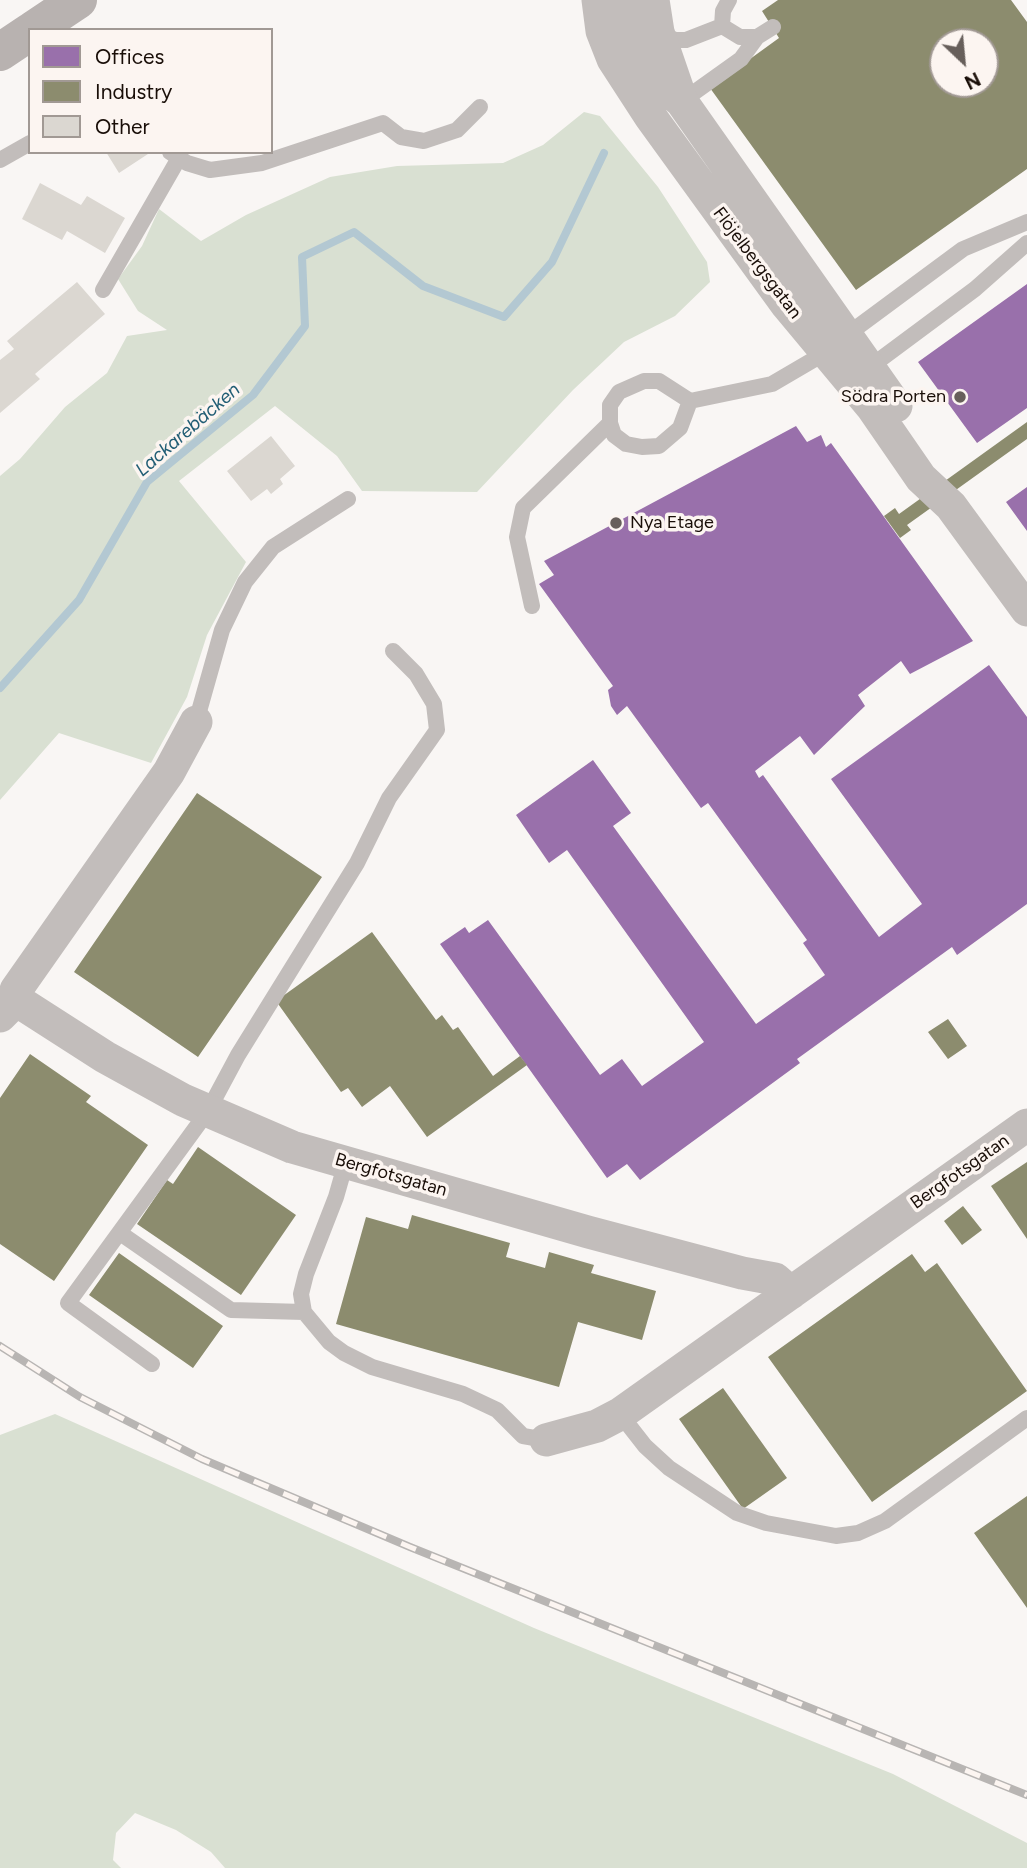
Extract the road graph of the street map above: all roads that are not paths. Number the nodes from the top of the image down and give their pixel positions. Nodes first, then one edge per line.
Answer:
1 (598, 0) edge
2 (624, 0) edge
3 (653, 0) edge
4 (729, 0) edge
5 (722, 26) junction
6 (773, 27) dead end
7 (658, 32) junction
8 (28, 35) edge
9 (757, 37) junction
10 (0, 52) edge
11 (682, 102) junction
12 (480, 107) dead end
13 (650, 116) junction
14 (28, 144) edge
15 (175, 155) edge
16 (0, 160) edge
17 (1027, 222) edge
18 (992, 236) junction
19 (1027, 243) edge
20 (1006, 262) junction
21 (103, 290) dead end
22 (836, 342) junction
23 (860, 375) junction
24 (690, 401) junction
25 (610, 423) junction
26 (348, 499) dead end
27 (532, 606) dead end
28 (1027, 610) edge
29 (393, 651) dead end
30 (195, 722) joint
31 (4, 1002) edge
32 (208, 1111) junction
33 (1027, 1125) edge
34 (346, 1163) junction
35 (120, 1233) junction
36 (791, 1293) junction
37 (304, 1312) junction
38 (152, 1364) dead end
39 (620, 1414) junction
40 (1027, 1418) edge
41 (546, 1440) joint

1 - 13 street, Flöjelbergsgatan
2 - 11 street, Flöjelbergsgatan
3 - 7 street, Flöjelbergsgatan
4 - 5 lane
5 - 7 lane
5 - 9 lane
6 - 9 lane
7 - 11 street, Flöjelbergsgatan
8 - 10 street
9 - 11 lane
11 - 13 lane
11 - 22 street, Flöjelbergsgatan
12 - 15 lane
13 - 22 street, Flöjelbergsgatan
14 - 16 lane
15 - 21 lane
17 - 18 lane
18 - 20 lane
18 - 22 lane
19 - 20 lane
20 - 23 lane
22 - 23 street, Flöjelbergsgatan
22 - 24 lane
23 - 28 street, Flöjelbergsgatan
24 - 25 lane
24 - 25 lane
25 - 27 lane
26 - 30 lane
29 - 32 lane
30 - 31 street, Bergfotsgatan
31 - 32 street, Bergfotsgatan
32 - 34 street, Bergfotsgatan
32 - 35 lane
33 - 36 street, Bergfotsgatan
34 - 36 street, Bergfotsgatan
34 - 37 lane
35 - 37 lane
35 - 38 lane
36 - 39 street, Bergfotsgatan
37 - 41 lane
39 - 40 lane
39 - 41 street, Bergfotsgatan

